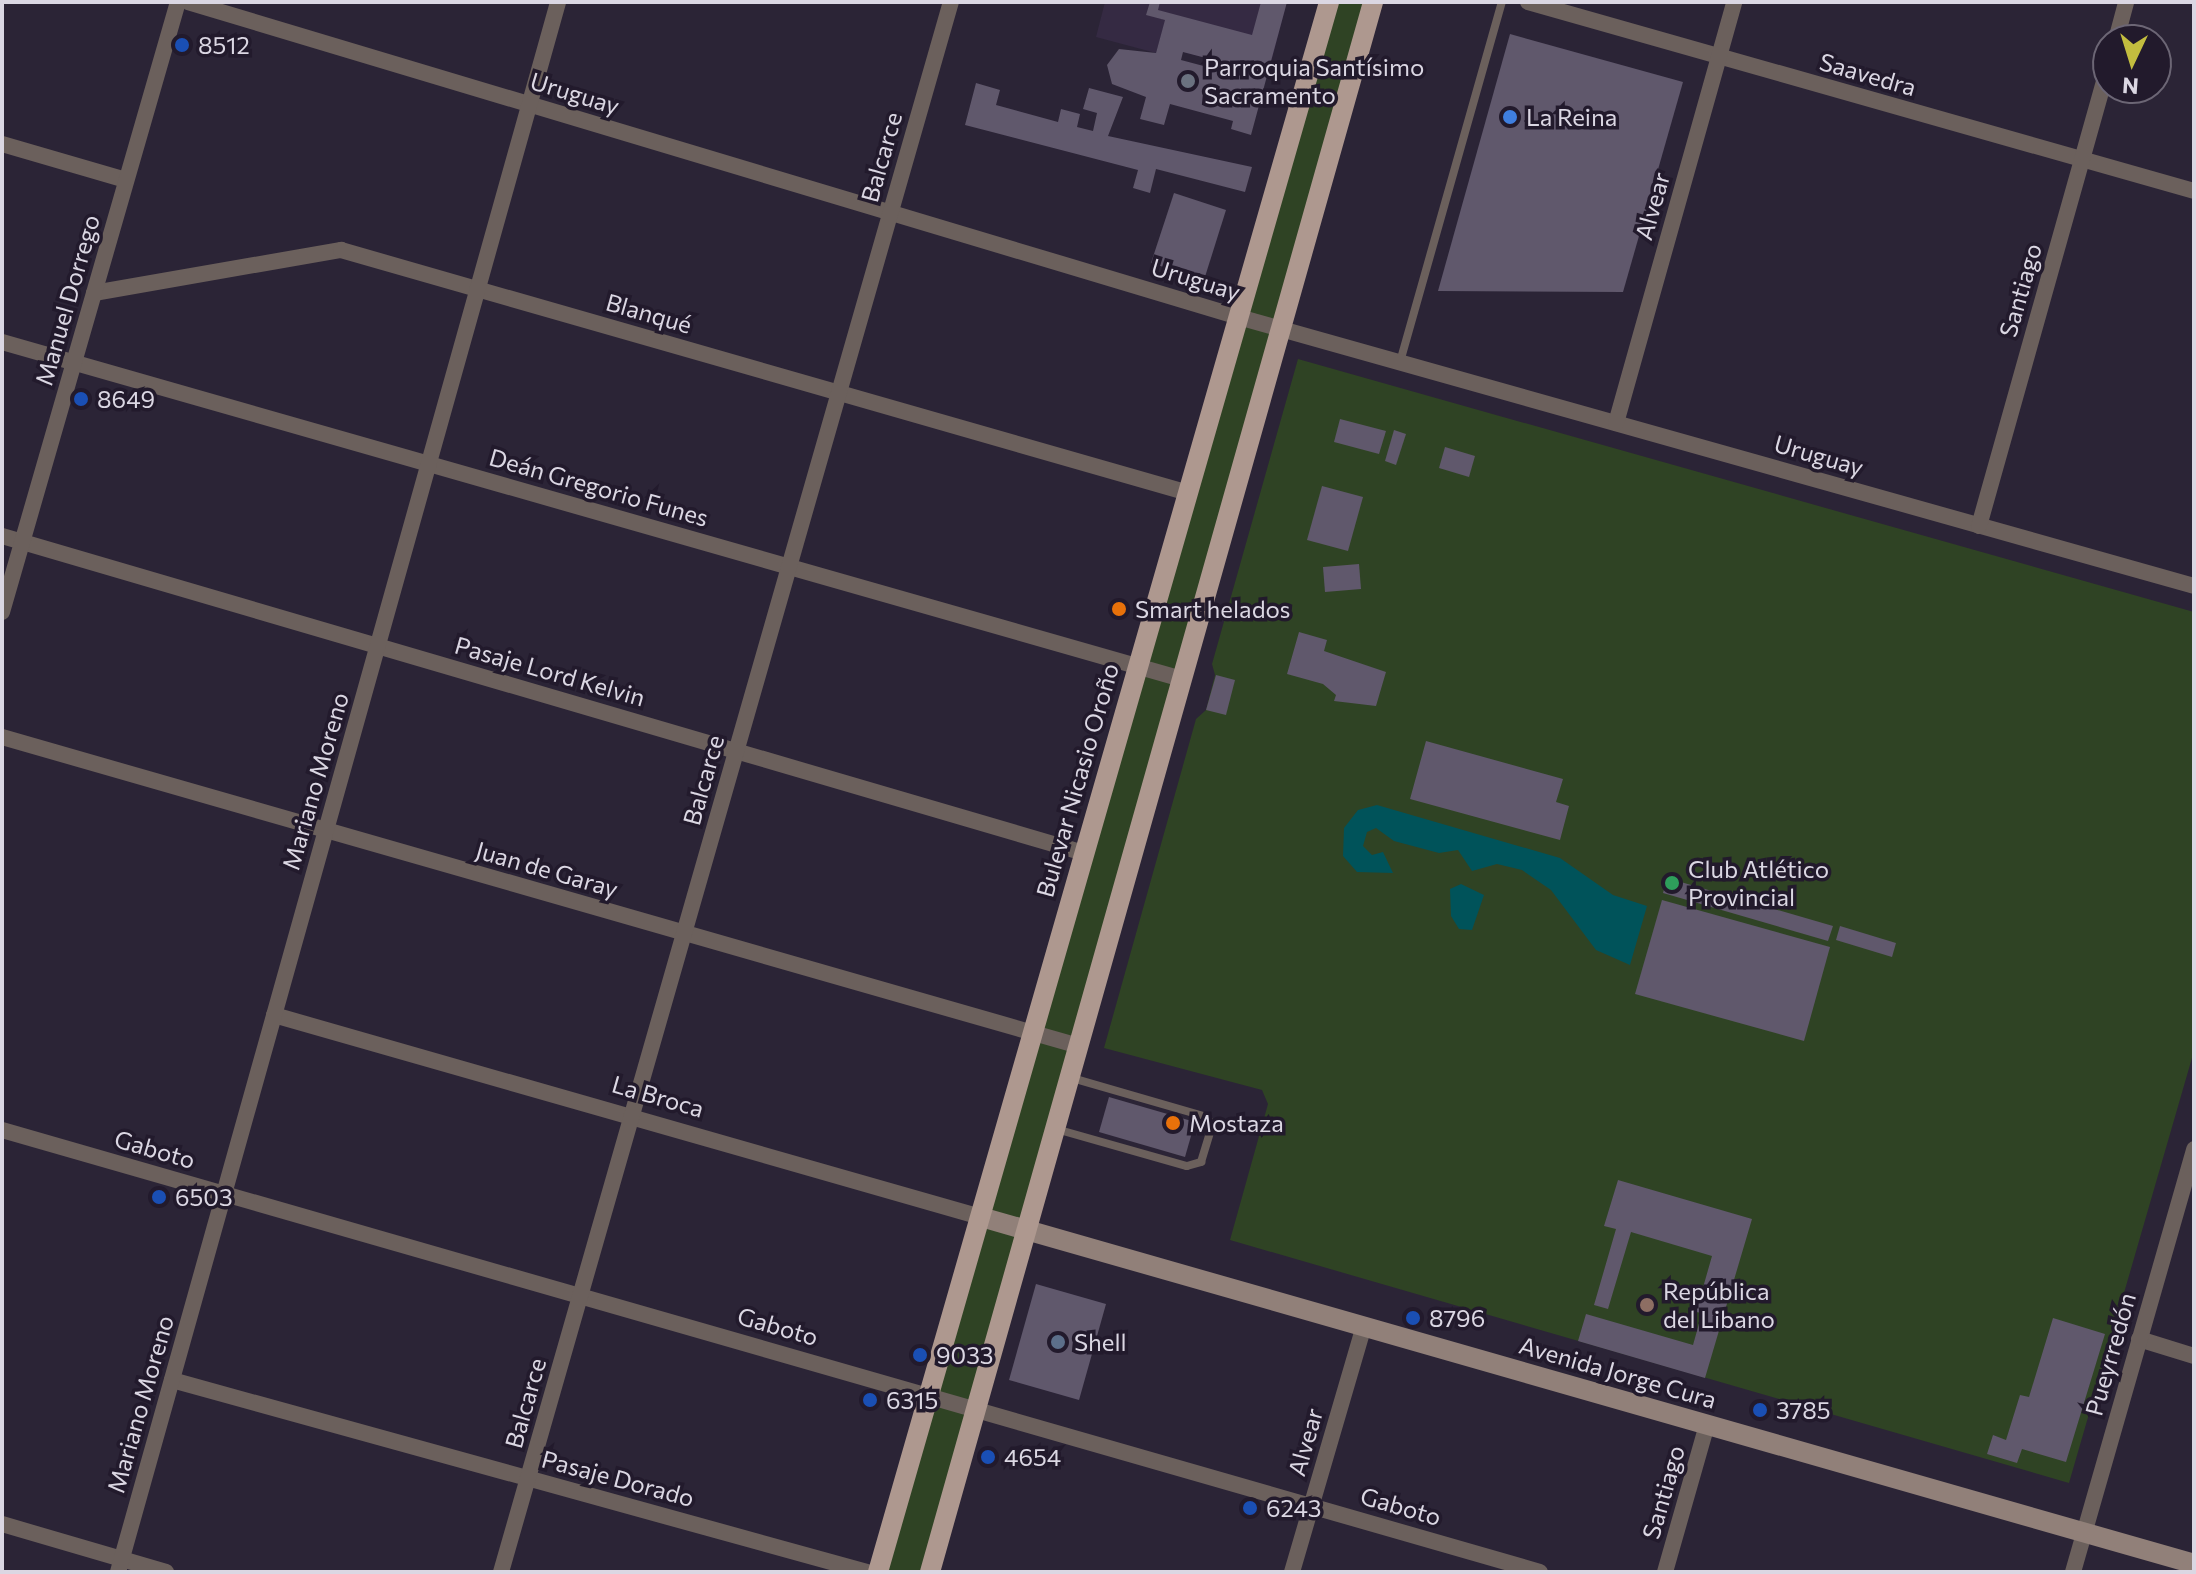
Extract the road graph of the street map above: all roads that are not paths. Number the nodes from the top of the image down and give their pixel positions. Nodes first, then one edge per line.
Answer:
1 (178, 2) edge
2 (188, 2) edge
3 (558, 2) edge
4 (951, 2) edge
5 (1329, 2) edge
6 (1373, 2) edge
7 (1502, 2) edge
8 (1528, 2) edge
9 (1734, 2) edge
10 (2126, 2) edge
11 (2120, 24) edge
12 (1719, 56) junction
13 (529, 104) junction
14 (2098, 104) edge
15 (2, 144) edge
16 (2082, 160) junction
17 (126, 180) junction
18 (2194, 191) edge
19 (890, 212) junction
20 (478, 289) junction
21 (94, 293) junction
22 (1235, 316) junction
23 (1281, 329) junction
24 (2, 342) edge
25 (74, 362) junction
26 (1399, 362) junction
27 (839, 393) junction
28 (1616, 423) junction
29 (429, 464) junction
30 (1185, 492) junction
31 (1979, 526) junction
32 (2, 536) edge
33 (22, 542) junction
34 (789, 566) junction
35 (2194, 586) edge
36 (2, 612) edge
37 (378, 646) junction
38 (1137, 666) junction
39 (1182, 679) junction
40 (2, 737) edge
41 (736, 751) junction
42 (326, 830) junction
43 (1084, 853) junction
44 (684, 933) junction
45 (274, 1015) junction
46 (1033, 1033) junction
47 (1079, 1046) junction
48 (1070, 1078) junction
49 (632, 1116) junction
50 (1055, 1128) junction
51 (2, 1130) edge
52 (2194, 1149) edge
53 (2191, 1173) edge
54 (224, 1194) junction
55 (981, 1217) junction
56 (1027, 1229) junction
57 (581, 1295) junction
58 (1364, 1326) junction
59 (2139, 1339) junction
60 (2194, 1356) edge
61 (172, 1380) junction
62 (929, 1394) junction
63 (977, 1408) junction
64 (1707, 1425) junction
65 (528, 1478) junction
66 (1312, 1505) junction
67 (2, 1524) edge
68 (2084, 1533) junction
69 (2194, 1564) edge
70 (120, 1566) edge
71 (166, 1572) edge
72 (501, 1572) edge
73 (867, 1572) edge
74 (878, 1572) edge
75 (930, 1572) edge
76 (1292, 1572) edge
77 (1540, 1572) edge
78 (1665, 1572) edge
79 (2073, 1572) edge

1 - 17 street, Manuel Dorrego
2 - 13 street, Uruguay
3 - 13 street, Mariano Moreno
4 - 19 street, Balcarce
5 - 22 main road, Bulevar Nicasio Oroño
6 - 23 main road
7 - 26 lane
8 - 12 street, Saavedra
9 - 12 street, Alvear
10 - 11 street
12 - 16 street, Saavedra
12 - 28 street, Alvear
13 - 19 street, Uruguay
13 - 20 street, Mariano Moreno
14 - 16 street, Santiago
15 - 17 street
16 - 18 street, Saavedra
16 - 31 street, Santiago
17 - 21 street, Manuel Dorrego
19 - 22 street, Uruguay
19 - 27 street, Balcarce
20 - 21 street, Blanqué
20 - 27 street, Blanqué
20 - 29 street, Mariano Moreno
21 - 25 street, Manuel Dorrego
22 - 23 street, Uruguay
22 - 30 main road, Bulevar Nicasio Oroño
23 - 26 street, Uruguay
23 - 39 main road
24 - 25 street, Deán Gregorio Funes
25 - 29 street, Deán Gregorio Funes
25 - 33 street, Manuel Dorrego
26 - 28 street, Uruguay
27 - 30 street, Blanqué
27 - 34 street, Balcarce
28 - 31 street, Uruguay
29 - 34 street, Deán Gregorio Funes
29 - 37 street, Mariano Moreno
30 - 38 main road, Bulevar Nicasio Oroño
31 - 35 street, Uruguay
32 - 33 street, Pasaje Lord Kelvin
33 - 36 street, Manuel Dorrego
33 - 37 street, Pasaje Lord Kelvin
34 - 38 street, Deán Gregorio Funes
34 - 41 street, Balcarce
37 - 41 street, Pasaje Lord Kelvin
37 - 42 street, Mariano Moreno
38 - 39 street, Deán Gregorio Funes
38 - 43 main road, Bulevar Nicasio Oroño
39 - 47 main road
40 - 42 street, Juan de Garay
41 - 43 street, Pasaje Lord Kelvin
41 - 44 street, Balcarce
42 - 44 street, Juan de Garay
42 - 45 street, Mariano Moreno
43 - 46 main road, Bulevar Nicasio Oroño
44 - 46 street, Juan de Garay
44 - 49 street, Balcarce
45 - 49 street, La Broca
45 - 54 street, Mariano Moreno
46 - 47 street, Juan de Garay
46 - 55 main road, Bulevar Nicasio Oroño
47 - 48 main road
48 - 50 main road
48 - 50 lane
49 - 55 street, La Broca
49 - 57 street, Balcarce
50 - 56 main road
51 - 54 street, Gaboto
52 - 53 street, Pueyrredón
53 - 59 street, Pueyrredón
54 - 57 street, Gaboto
54 - 61 street, Mariano Moreno
55 - 56 street, La Broca
55 - 62 main road, Bulevar Nicasio Oroño
56 - 58 street, Avenida Jorge Cura
56 - 63 main road
57 - 62 street, Gaboto
57 - 65 street, Balcarce
58 - 64 street, Avenida Jorge Cura
58 - 66 street, Alvear
59 - 60 street
59 - 68 street, Pueyrredón
61 - 65 street, Pasaje Dorado
61 - 70 street, Mariano Moreno
62 - 63 street, Gaboto
62 - 74 main road, Bulevar Nicasio Oroño
63 - 66 street, Gaboto
63 - 75 main road
64 - 68 street, Avenida Jorge Cura
64 - 78 street, Santiago
65 - 72 street, Balcarce
65 - 73 street, Pasaje Dorado
66 - 76 street, Alvear
66 - 77 street, Gaboto
67 - 70 street
68 - 69 street, Avenida Jorge Cura
68 - 79 street, Pueyrredón
70 - 71 street

